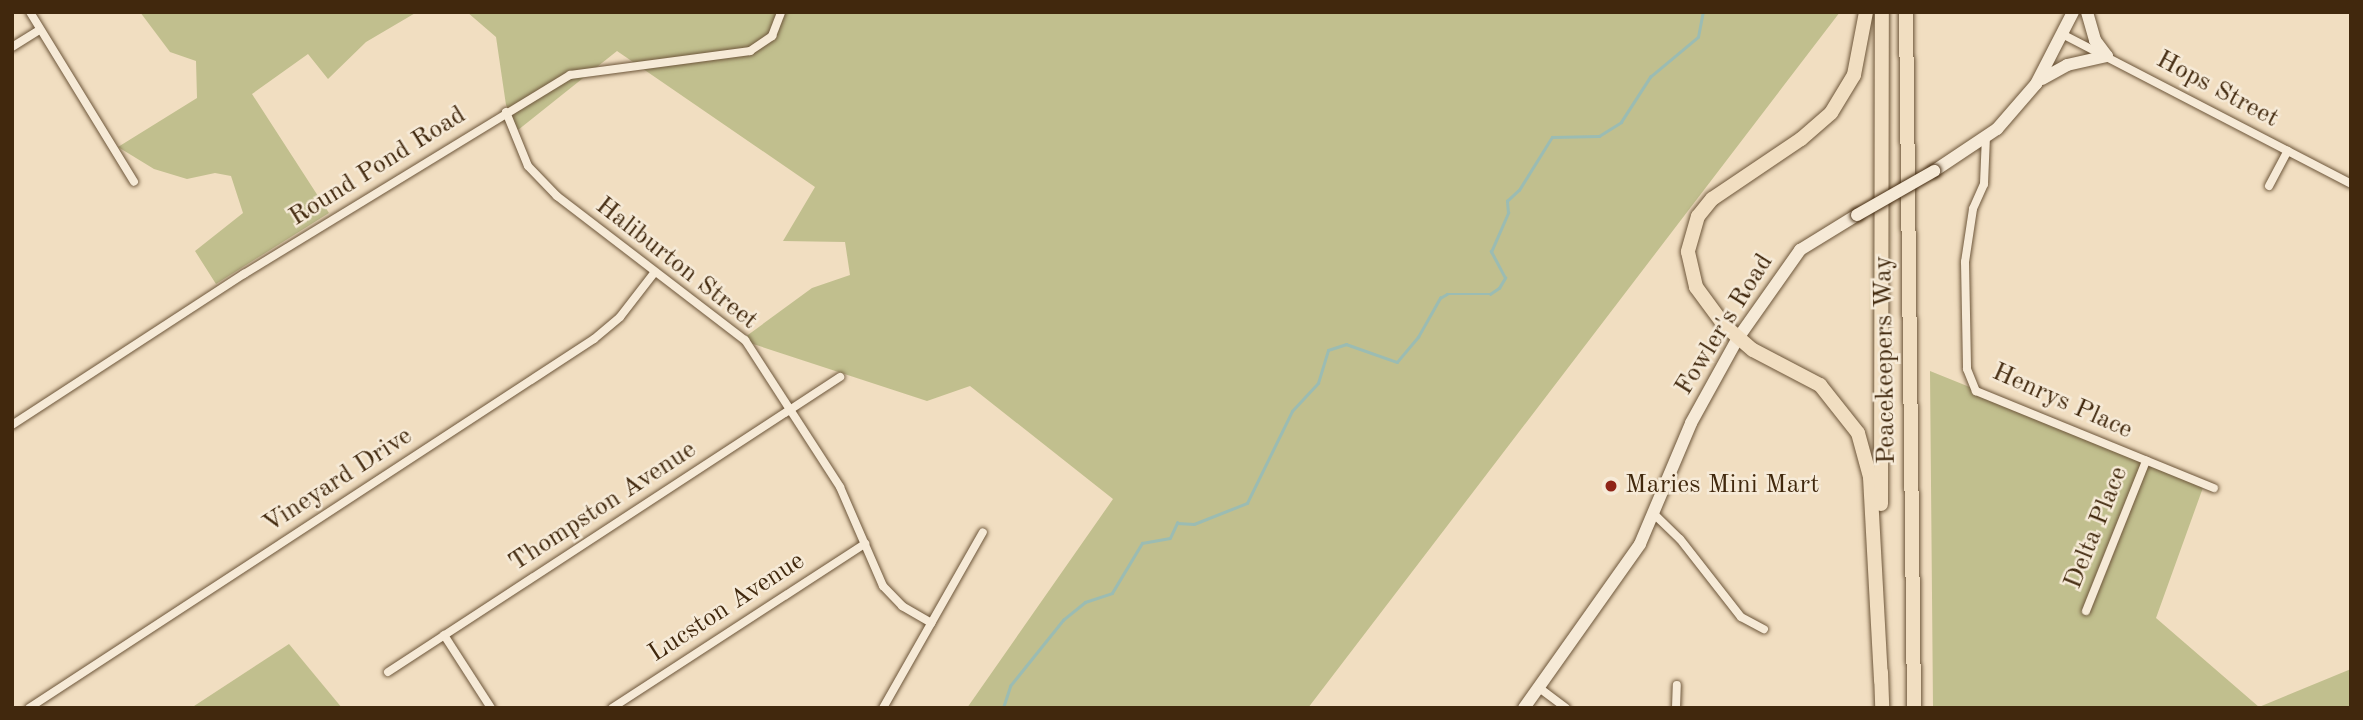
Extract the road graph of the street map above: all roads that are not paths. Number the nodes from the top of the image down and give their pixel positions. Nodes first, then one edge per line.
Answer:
1 (30, 12) edge
2 (781, 12) edge
3 (1866, 12) edge
4 (1882, 12) edge
5 (1906, 12) edge
6 (2073, 12) edge
7 (2087, 12) edge
8 (39, 30) junction
9 (2064, 36) junction
10 (12, 47) edge
11 (2107, 56) junction
12 (2036, 84) junction
13 (506, 112) junction
14 (1986, 136) junction
15 (2288, 151) junction
16 (134, 182) dead end
17 (2351, 184) edge
18 (2269, 186) dead end
19 (654, 273) junction
20 (1738, 338) junction
21 (841, 377) dead end
22 (791, 409) junction
23 (12, 425) edge
24 (2146, 461) junction
25 (2214, 488) dead end
26 (1654, 513) junction
27 (983, 533) dead end
28 (865, 544) junction
29 (2087, 611) dead end
30 (932, 623) junction
31 (1765, 629) dead end
32 (444, 635) junction
33 (388, 672) dead end
34 (1881, 681) junction
35 (1677, 685) dead end
36 (1538, 687) junction
37 (29, 708) edge
38 (491, 708) edge
39 (612, 708) edge
40 (883, 708) edge
41 (1524, 708) edge
42 (1566, 708) edge
43 (1676, 708) edge
44 (1882, 708) edge
45 (1915, 708) edge

1 - 8 street
2 - 13 street, Round Pond Road
3 - 20 highway
4 - 34 highway, Peacekeepers Way
5 - 45 highway, Peacekeepers Way
6 - 9 street, Fowler's Road
7 - 11 street
8 - 10 street
8 - 16 street
9 - 11 street, Hops Street
9 - 12 street, Fowler's Road
11 - 12 street
11 - 15 street, Hops Street
12 - 14 street, Fowler's Road
13 - 19 street, Haliburton Street
13 - 23 street, Round Pond Road
14 - 20 street, Fowler's Road, bridge
14 - 24 street, Henrys Place
15 - 17 street, Hops Street
15 - 18 street
19 - 22 street, Haliburton Street
19 - 37 street, Vineyard Drive
20 - 26 street, Fowler's Road
20 - 34 highway
21 - 22 street, Thompston Avenue
22 - 28 street, Haliburton Street
22 - 32 street, Thompston Avenue
24 - 25 street, Henrys Place
24 - 29 street, Delta Place
26 - 31 street
26 - 36 street, Fowler's Road
27 - 30 street
28 - 30 street, Haliburton Street
28 - 39 street, Lucston Avenue
30 - 40 street
32 - 33 street, Thompston Avenue
32 - 38 street
34 - 44 highway, Peacekeepers Way
35 - 43 street
36 - 41 street, Fowler's Road
36 - 42 street

